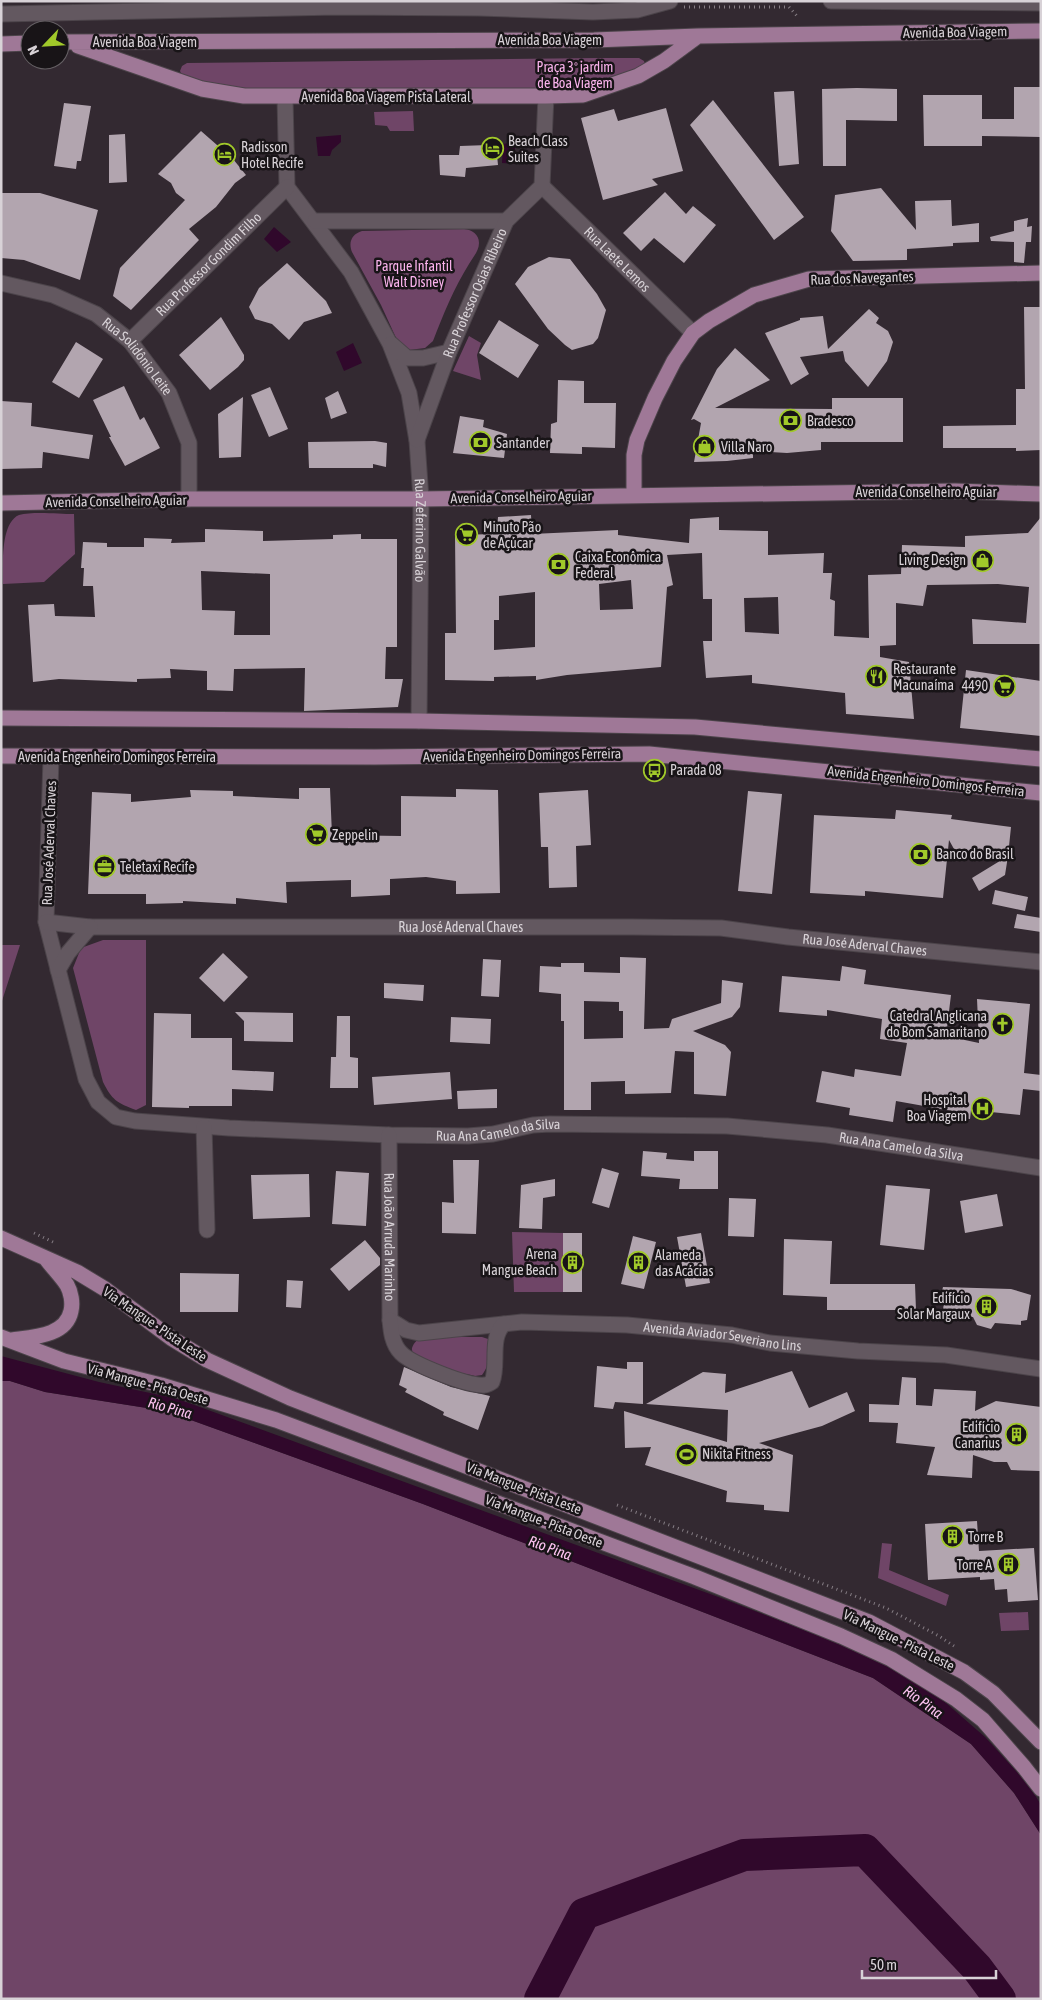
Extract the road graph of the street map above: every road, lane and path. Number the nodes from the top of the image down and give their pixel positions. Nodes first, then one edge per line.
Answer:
1 (670, 1) edge
2 (831, 1) edge
3 (1041, 3) edge
4 (1, 14) edge
5 (1041, 31) edge
6 (698, 36) junction
7 (70, 42) edge
8 (1, 44) edge
9 (20, 44) edge
10 (70, 44) edge
11 (546, 96) junction
12 (285, 98) junction
13 (542, 186) junction
14 (287, 187) junction
15 (315, 221) junction
16 (506, 221) junction
17 (1041, 273) edge
18 (1, 284) edge
19 (693, 333) junction
20 (130, 341) junction
21 (390, 344) junction
22 (449, 352) junction
23 (417, 442) junction
24 (1041, 494) edge
25 (634, 496) junction
26 (189, 499) junction
27 (421, 499) junction
28 (1, 503) edge
29 (1, 718) edge
30 (419, 721) junction
31 (1, 756) edge
32 (51, 756) junction
33 (1041, 759) edge
34 (1041, 793) edge
35 (46, 922) junction
36 (90, 928) junction
37 (1041, 962) edge
38 (58, 970) junction
39 (204, 1127) junction
40 (389, 1135) junction
41 (1041, 1168) edge
42 (207, 1230) dead end
43 (32, 1232) dead end
44 (1, 1238) edge
45 (56, 1243) dead end
46 (43, 1256) junction
47 (390, 1320) junction
48 (504, 1324) junction
49 (406, 1330) joint
50 (6, 1339) edge
51 (1041, 1369) edge
52 (616, 1504) dead end
53 (963, 1652) dead end
54 (1041, 1742) edge
55 (1041, 1789) edge

1 - 4 street
2 - 3 street
5 - 6 main road, Avenida Boa Viagem
6 - 7 main road, Avenida Boa Viagem
6 - 11 main road, Avenida Boa Viagem Pista Lateral
8 - 9 main road
10 - 12 main road, Avenida Boa Viagem Pista Lateral
11 - 12 main road, Avenida Boa Viagem Pista Lateral
11 - 13 street
12 - 14 street
13 - 16 street, Rua Professor Osias Ribeiro
13 - 19 street, Rua Laete Lemos
14 - 15 street, Rua Zeferino Galvão
14 - 20 street, Rua Professor Gondim Filho
15 - 16 street
15 - 21 street, Rua Zeferino Galvão
16 - 22 street, Rua Professor Osias Ribeiro
17 - 19 main road, Rua dos Navegantes
18 - 20 street, Rua Solidônio Leite
19 - 25 main road, Rua dos Navegantes
20 - 26 street, Rua Solidônio Leite
21 - 22 street, Rua Zeferino Galvão
21 - 23 street, Rua Zeferino Galvão
22 - 23 street, Rua Professor Osias Ribeiro
23 - 27 street, Rua Zeferino Galvão
24 - 25 main road, Avenida Conselheiro Aguiar
25 - 27 main road, Avenida Conselheiro Aguiar
26 - 27 main road, Avenida Conselheiro Aguiar
26 - 28 main road, Avenida Conselheiro Aguiar
27 - 30 street, Rua Zeferino Galvão
29 - 30 main road, Avenida Engenheiro Domingos Ferreira
30 - 33 main road, Avenida Engenheiro Domingos Ferreira
31 - 32 main road, Avenida Engenheiro Domingos Ferreira
32 - 34 main road, Avenida Engenheiro Domingos Ferreira
32 - 35 street, Rua José Aderval Chaves
35 - 36 street, Rua José Aderval Chaves
35 - 38 street, Rua Ana Camelo da Silva
36 - 37 street, Rua José Aderval Chaves
36 - 38 street
38 - 39 street, Rua Ana Camelo da Silva
39 - 40 street, Rua Ana Camelo da Silva
39 - 42 street
40 - 41 street, Rua Ana Camelo da Silva
40 - 47 street, Rua João Arruda Marinho
43 - 45 path
44 - 46 main road, Via Mangue - Pista Leste
46 - 50 main road
46 - 54 main road, Via Mangue - Pista Leste
47 - 48 street
47 - 49 street, Rua João Arruda Marinho
48 - 49 street, Avenida Aviador Severiano Lins
48 - 51 street, Avenida Aviador Severiano Lins
50 - 55 main road, Via Mangue - Pista Oeste
52 - 53 path

